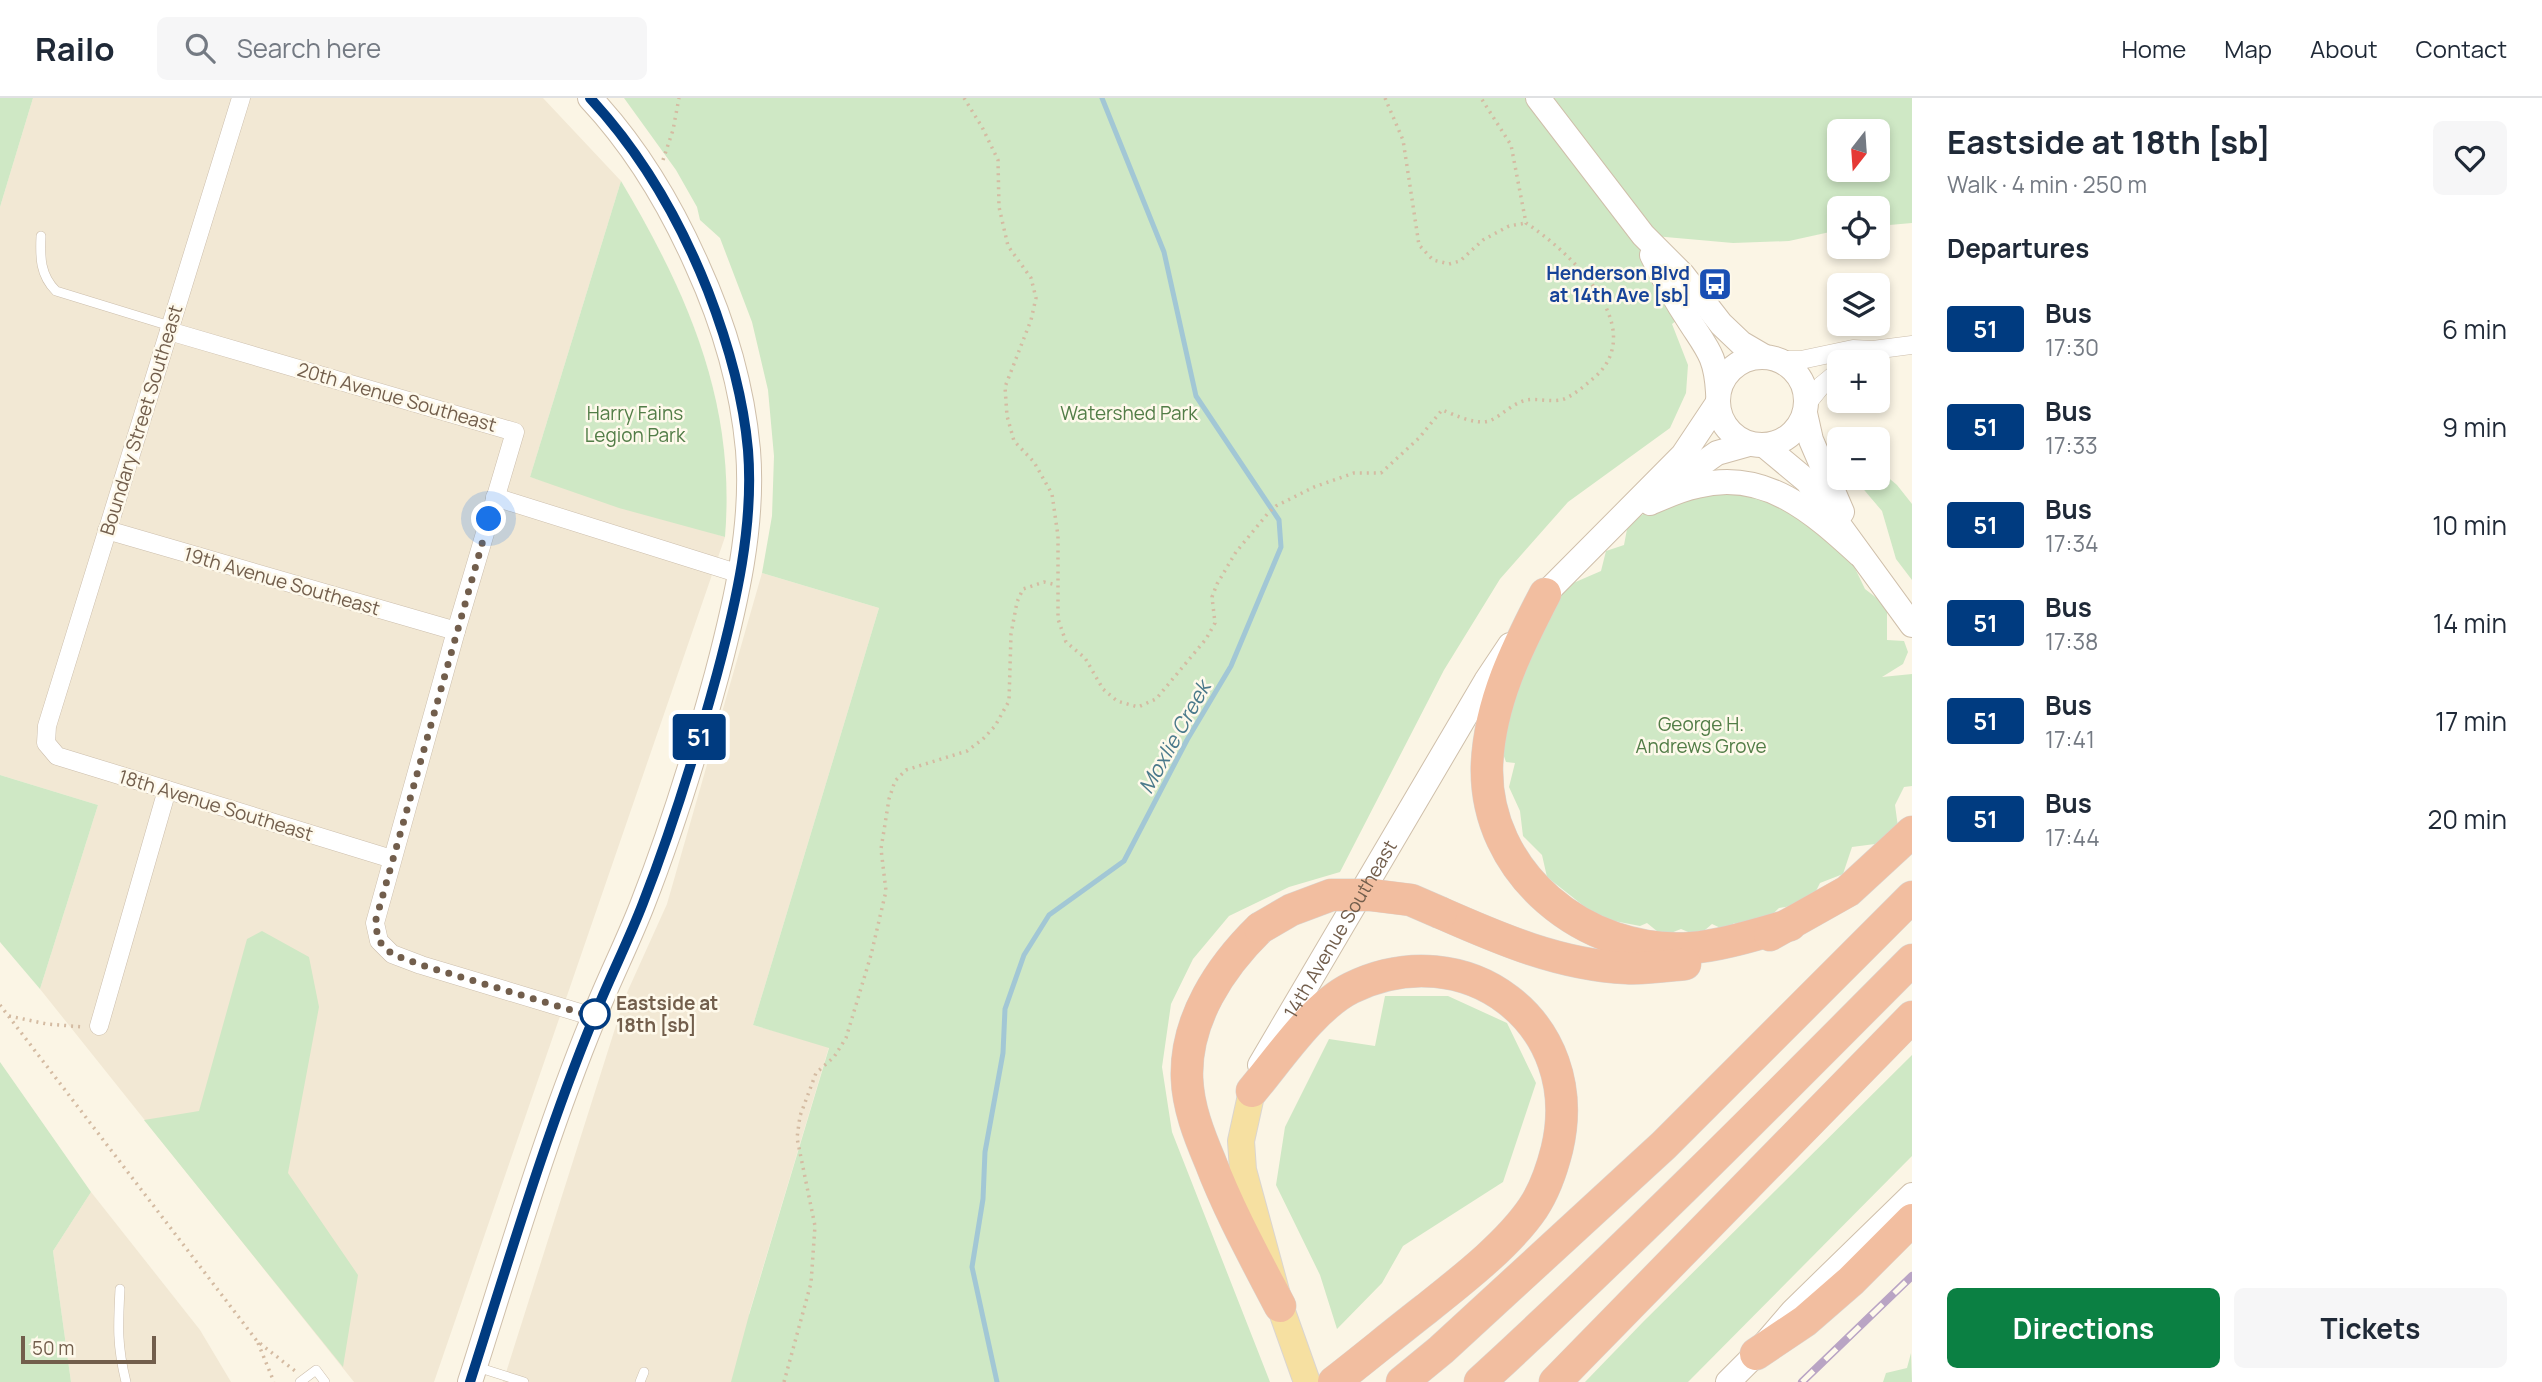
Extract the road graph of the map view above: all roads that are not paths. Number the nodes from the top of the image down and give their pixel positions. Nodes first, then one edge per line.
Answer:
1 (241, 98) edge
2 (590, 98) edge
3 (1538, 98) edge
4 (1643, 235) junction
5 (41, 236) dead end
6 (169, 329) junction
7 (1912, 345) edge
8 (1848, 350) edge
9 (1873, 350) joint
10 (1827, 354) edge
11 (1772, 359) junction
12 (1827, 382) edge
13 (1717, 398) junction
14 (1805, 410) junction
15 (1757, 445) junction
16 (495, 497) junction
17 (1650, 503) junction
18 (1611, 528) junction
19 (107, 530) junction
20 (1860, 555) junction
21 (740, 574) junction
22 (1545, 594) junction
23 (1912, 625) edge
24 (456, 631) junction
25 (46, 743) joint
26 (166, 790) junction
27 (1912, 832) edge
28 (392, 859) junction
29 (1912, 898) edge
30 (1790, 925) junction
31 (1912, 960) edge
32 (594, 1017) junction
33 (1912, 1017) edge
34 (99, 1026) road end
35 (1252, 1091) junction
36 (1912, 1195) edge
37 (1912, 1220) edge
38 (120, 1289) dead end
39 (1280, 1306) junction
40 (1756, 1354) junction
41 (644, 1372) dead end
42 (473, 1374) edge
43 (1304, 1374) edge
44 (304, 1381) edge
45 (126, 1382) edge
46 (325, 1382) edge
47 (524, 1382) edge
48 (640, 1382) edge
49 (1335, 1382) edge
50 (1402, 1382) edge
51 (1480, 1382) edge
52 (1555, 1382) edge
53 (1728, 1382) edge

1 - 6 street, Boundary Street Southeast
2 - 21 main road
3 - 4 main road
4 - 11 main road
4 - 13 main road
5 - 6 lane
6 - 16 street, 20th Avenue Southeast
6 - 19 street, Boundary Street Southeast
7 - 9 street
8 - 9 street
10 - 11 street
11 - 13 main road
11 - 14 main road
12 - 14 street
13 - 15 main road
13 - 18 main road, 14th Avenue Southeast
14 - 15 main road
14 - 20 main road
15 - 17 main road, 14th Avenue Southeast
15 - 20 main road
16 - 21 street
16 - 24 street
17 - 18 main road, 14th Avenue Southeast
17 - 20 main road
18 - 22 main road, 14th Avenue Southeast
19 - 24 street, 19th Avenue Southeast
19 - 25 street, Boundary Street Southeast
20 - 23 main road
21 - 32 main road
22 - 30 highway
22 - 35 main road, 14th Avenue Southeast
24 - 28 street
25 - 26 street, 18th Avenue Southeast
26 - 28 street, 18th Avenue Southeast
26 - 34 street
27 - 30 highway
28 - 32 street
29 - 50 highway
30 - 39 highway, bridge
31 - 51 highway
32 - 42 main road
33 - 52 highway
35 - 39 main road, 14th Avenue Southeast
35 - 49 highway
36 - 40 main road
37 - 40 highway
38 - 45 lane
39 - 43 main road, 14th Avenue Southeast
40 - 53 main road
41 - 48 lane
42 - 47 lane
44 - 46 lane

